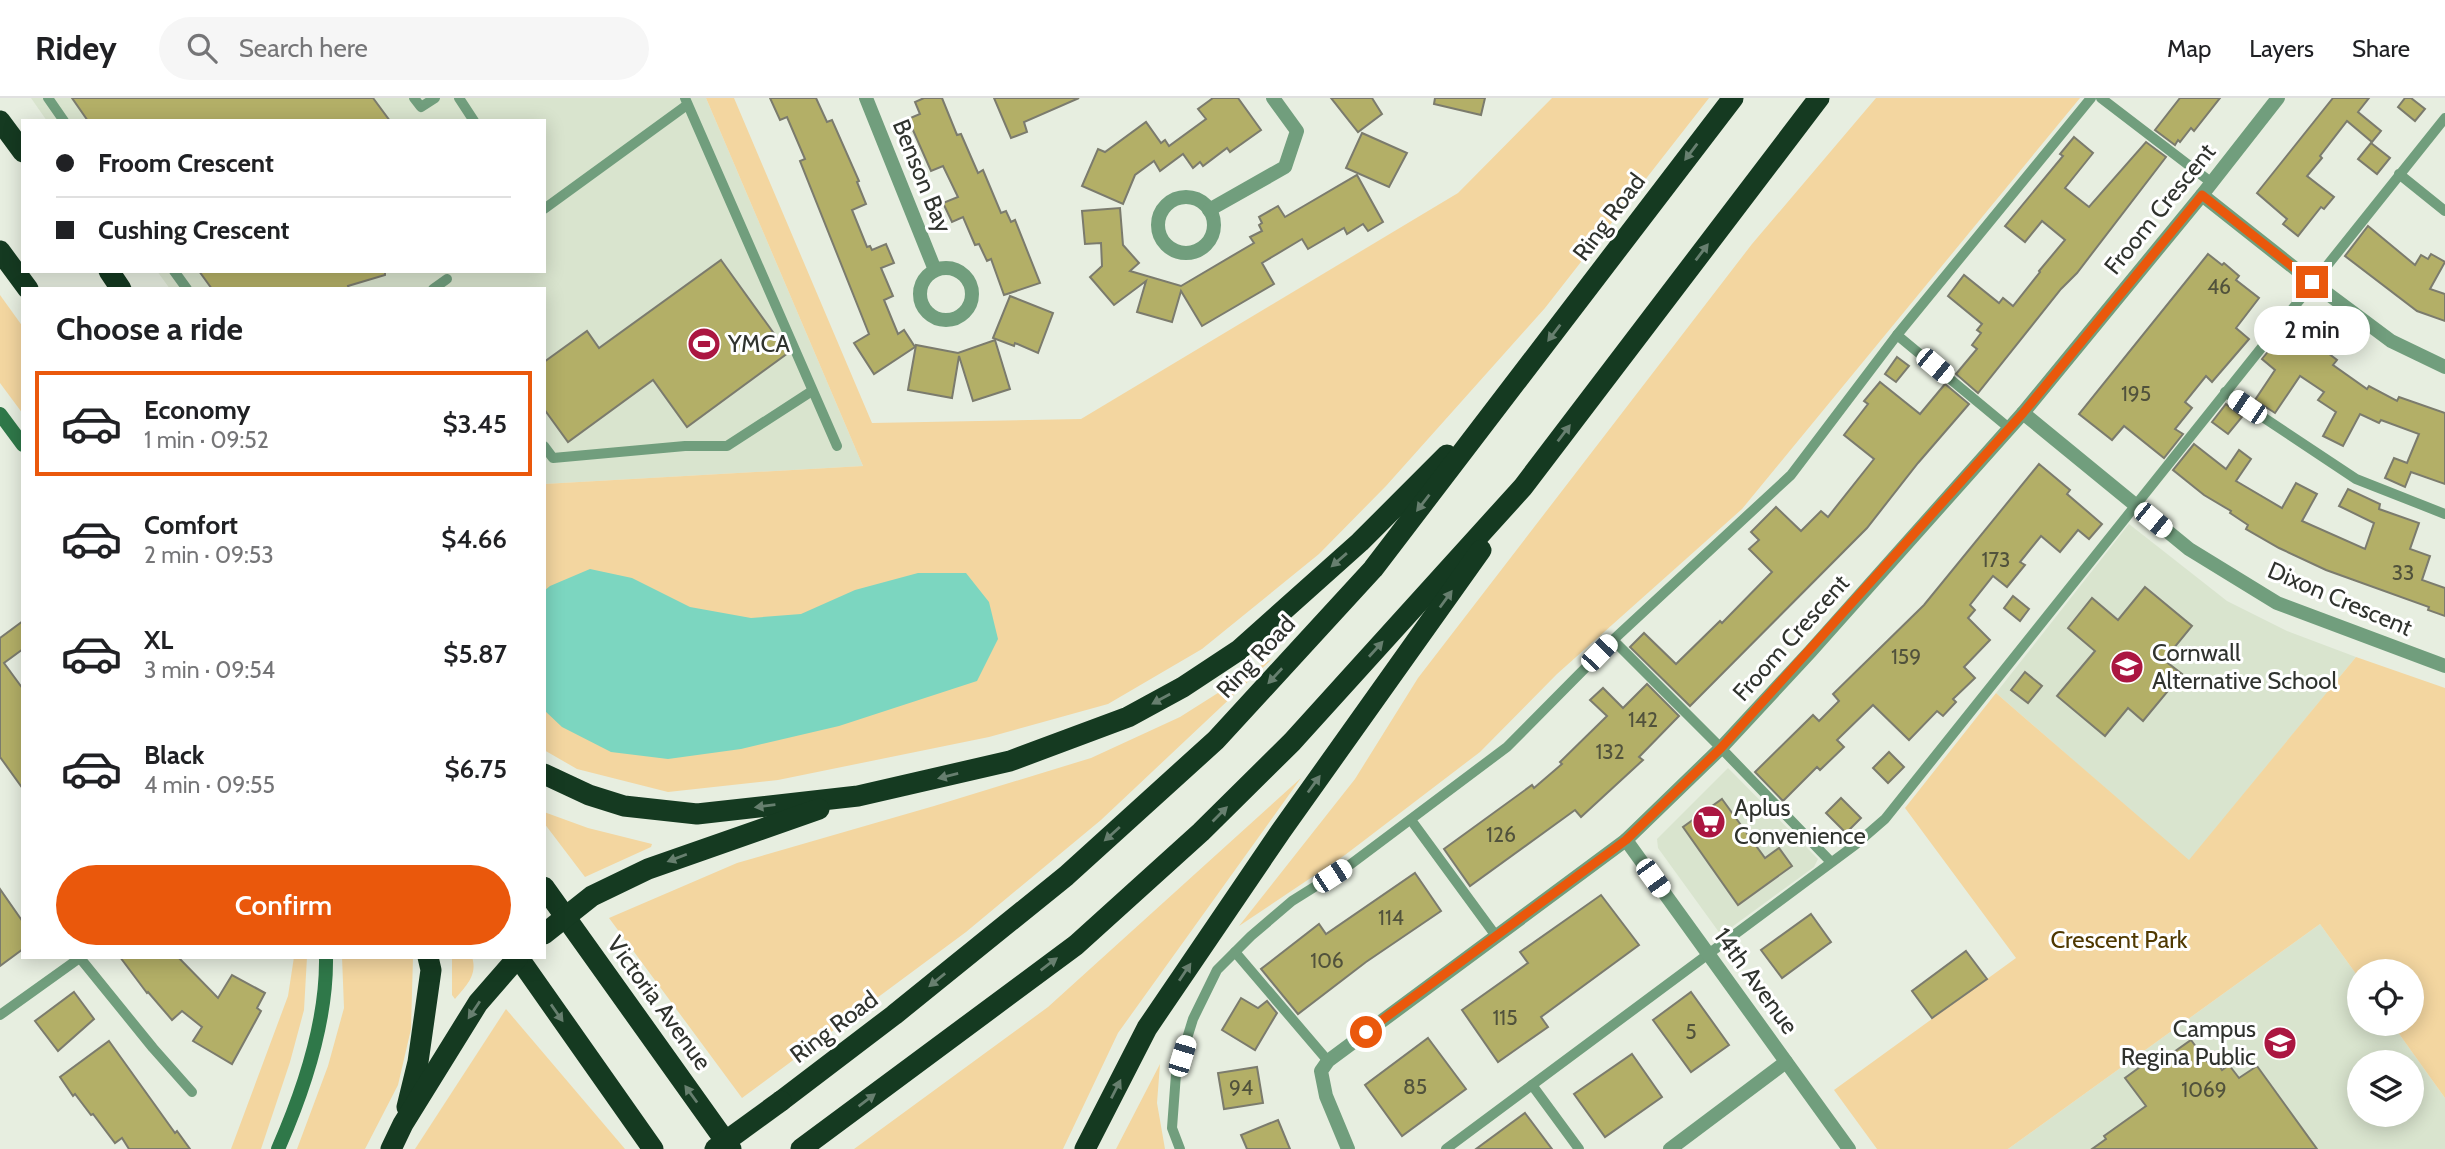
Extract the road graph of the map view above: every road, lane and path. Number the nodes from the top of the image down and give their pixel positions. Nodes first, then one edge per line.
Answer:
1 (48, 98) edge
2 (414, 98) edge
3 (435, 98) edge
4 (459, 98) edge
5 (867, 98) edge
6 (1273, 98) edge
7 (1732, 98) edge
8 (1819, 98) edge
9 (2091, 98) edge
10 (2101, 98) edge
11 (2278, 98) edge
12 (686, 101) edge
13 (2445, 118) edge
14 (63, 119) edge
15 (473, 119) edge
16 (0, 121) edge
17 (0, 132) edge
18 (21, 149) edge
19 (21, 157) edge
20 (2399, 174) junction
21 (2212, 183) junction
22 (2202, 195) junction
23 (546, 207) edge
24 (1209, 210) dead end
25 (2445, 211) edge
26 (0, 251) edge
27 (935, 270) dead end
28 (447, 279) dead end
29 (2312, 282) junction
30 (27, 287) edge
31 (436, 287) edge
32 (1897, 335) junction
33 (2445, 367) edge
34 (812, 390) junction
35 (1510, 391) junction
36 (2225, 392) junction
37 (2023, 413) junction
38 (0, 414) edge
39 (2010, 428) junction
40 (21, 442) edge
41 (837, 446) dead end
42 (546, 449) edge
43 (1523, 487) junction
44 (2135, 505) junction
45 (2445, 514) edge
46 (1613, 640) junction
47 (2445, 666) edge
48 (1721, 748) junction
49 (546, 775) edge
50 (858, 796) junction
51 (1411, 820) junction
52 (1626, 840) junction
53 (1831, 862) junction
54 (546, 890) edge
55 (565, 916) junction
56 (546, 932) edge
57 (1496, 936) junction
58 (1235, 952) junction
59 (1708, 954) junction
60 (79, 959) edge
61 (81, 959) edge
62 (326, 959) edge
63 (428, 959) edge
64 (516, 959) edge
65 (519, 959) edge
66 (0, 1015) edge
67 (1328, 1060) junction
68 (1786, 1062) junction
69 (1532, 1085) junction
70 (192, 1092) dead end
71 (403, 1124) junction
72 (807, 1145) edge
73 (278, 1149) edge
74 (391, 1149) edge
75 (653, 1149) edge
76 (715, 1149) edge
77 (731, 1149) edge
78 (1085, 1149) edge
79 (1181, 1149) edge
80 (1348, 1149) edge
81 (1446, 1149) edge
82 (1579, 1149) edge
83 (1670, 1149) edge
84 (1849, 1149) edge

1 - 14 lane
2 - 3 lane
4 - 15 lane
5 - 27 street, Benson Bay
6 - 24 street
7 -> 35 highway, Ring Road
43 -> 8 highway
9 - 32 lane
10 - 21 lane
11 - 21 street, Froom Crescent
12 - 23 lane
12 - 34 lane
13 - 20 lane
16 - 18 highway
17 - 19 highway
20 - 25 lane
20 - 29 lane
21 - 22 street, Froom Crescent
22 - 29 street
22 - 37 street, Froom Crescent
26 - 30 highway
28 - 31 lane
29 - 33 street
29 - 36 lane
32 - 39 lane
32 - 46 lane
34 - 41 lane
34 - 42 lane
35 -> 50 highway
35 -> 76 highway, Ring Road, bridge
36 - 44 lane
36 - 45 lane
37 - 39 street, Froom Crescent
37 - 44 street, Dixon Crescent
38 - 40 street
39 - 48 street, Froom Crescent
72 -> 43 highway
78 -> 43 highway
44 - 47 street, Dixon Crescent
44 - 53 lane
46 - 48 lane
46 - 51 lane
48 - 52 street, Froom Crescent
48 - 53 lane
50 -> 49 highway
50 -> 55 highway
51 - 57 lane
51 - 58 lane
52 - 57 street, Froom Crescent
52 - 59 street, 14th Avenue
53 - 59 lane
54 - 55 highway, Victoria Avenue
55 - 56 highway
77 -> 55 highway, Victoria Avenue
57 - 67 street, Froom Crescent
58 - 67 lane
58 - 79 lane
59 - 68 street, 14th Avenue
59 - 69 lane
60 - 66 lane
61 - 70 lane
62 - 73 street
63 - 71 highway
64 -> 71 highway
65 -> 75 highway
67 - 80 street
68 - 83 street
68 - 84 street, 14th Avenue
69 - 81 lane
69 - 82 lane
71 - 74 highway

